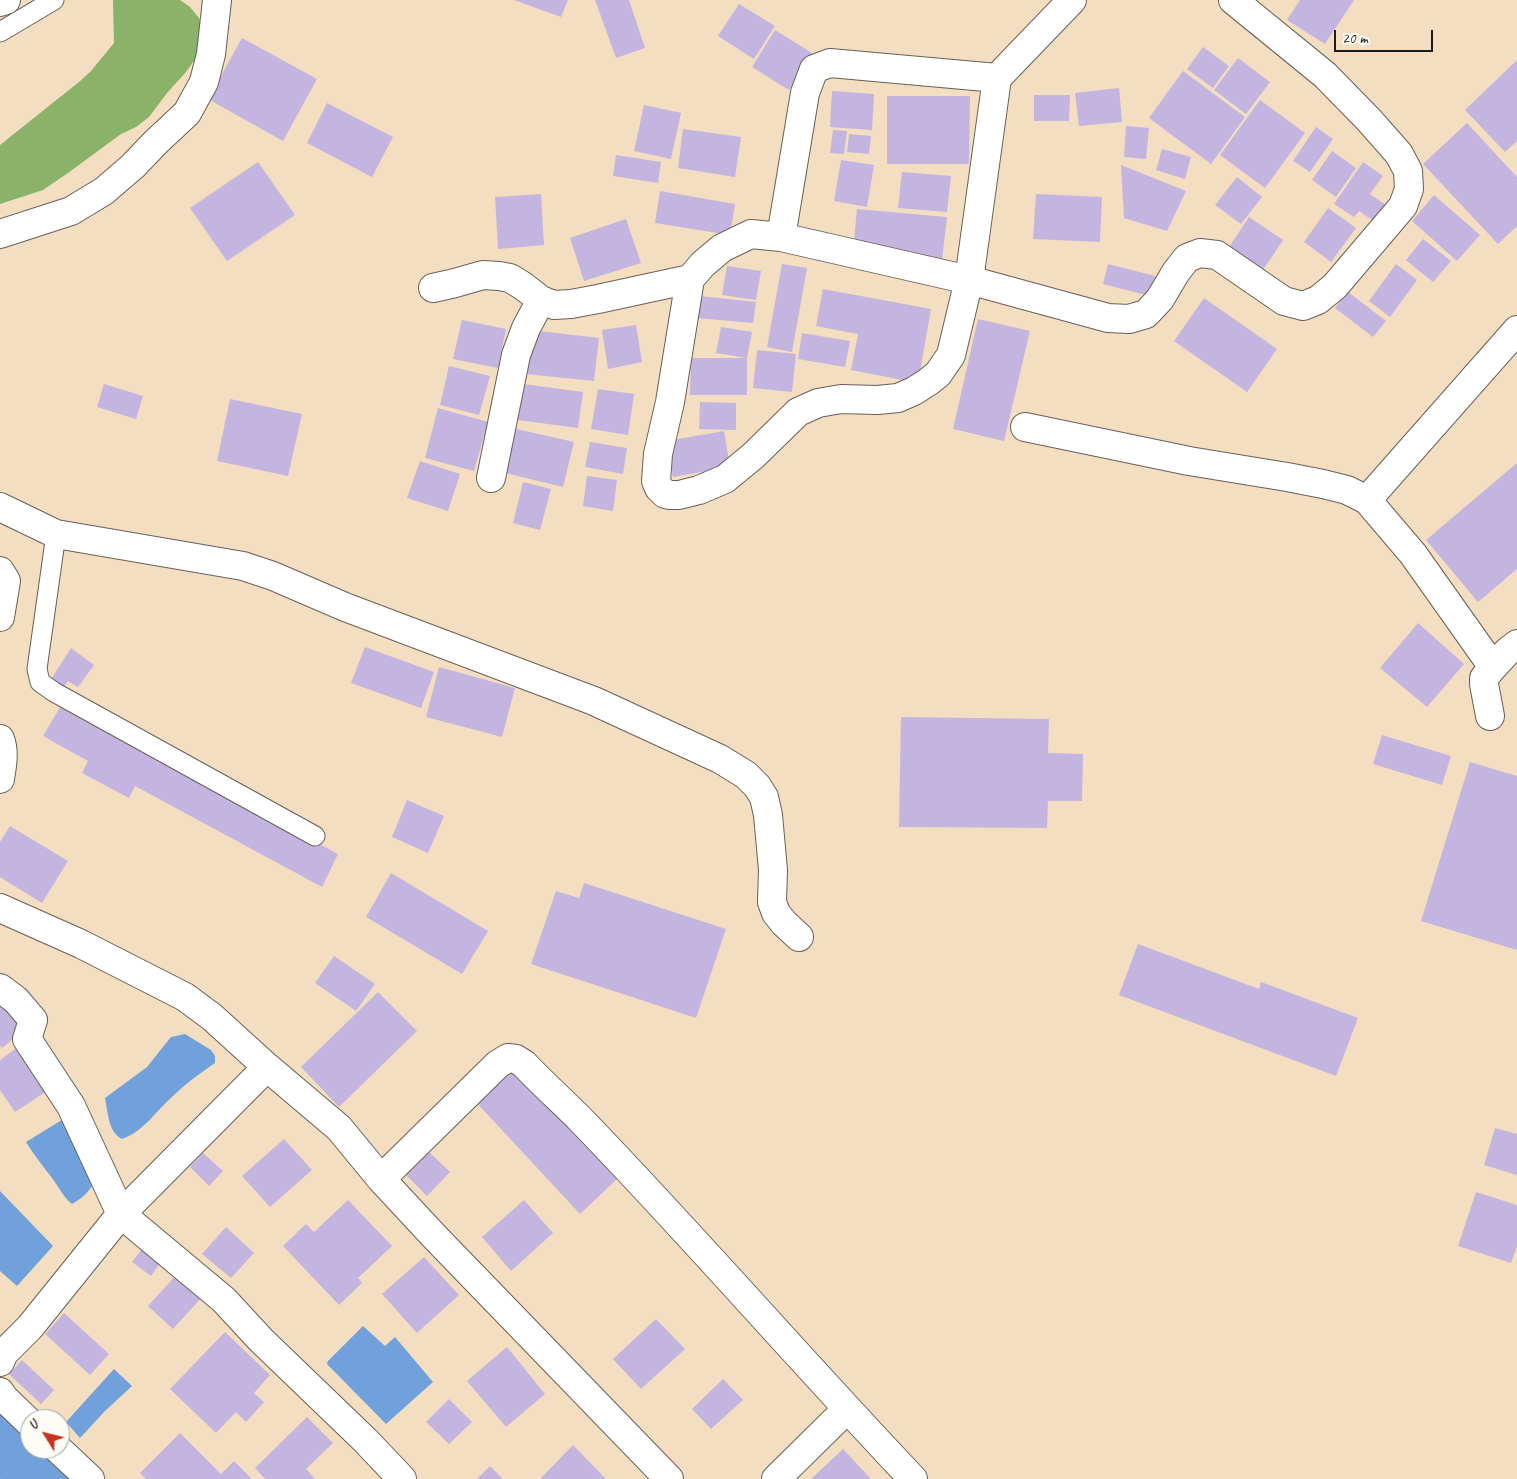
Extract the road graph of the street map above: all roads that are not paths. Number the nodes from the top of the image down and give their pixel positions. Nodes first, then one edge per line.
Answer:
1 (6, 0) edge
2 (54, 0) edge
3 (217, 0) edge
4 (1072, 0) edge
5 (1233, 0) edge
6 (0, 2) edge
7 (0, 32) edge
8 (997, 78) junction
9 (0, 234) edge
10 (781, 237) junction
11 (690, 280) junction
12 (969, 280) junction
13 (433, 288) dead end
14 (541, 300) junction
15 (1517, 330) edge
16 (1025, 427) dead end
17 (491, 478) dead end
18 (1367, 500) junction
19 (0, 507) edge
20 (56, 534) junction
21 (0, 571) edge
22 (0, 617) edge
23 (1517, 644) edge
24 (1493, 667) junction
25 (1490, 716) dead end
26 (0, 739) edge
27 (0, 780) edge
28 (315, 836) dead end
29 (0, 908) edge
30 (799, 937) dead end
31 (0, 988) edge
32 (267, 1067) junction
33 (381, 1179) junction
34 (121, 1214) junction
35 (0, 1362) edge
36 (0, 1392) edge
37 (847, 1409) junction
38 (20, 1413) edge
39 (69, 1459) edge
40 (90, 1479) edge
41 (402, 1479) edge
42 (669, 1479) edge
43 (776, 1479) edge
44 (913, 1479) edge

1 - 6 street
2 - 7 lane
3 - 9 street
4 - 8 street
5 - 12 street
8 - 10 street
8 - 12 street
10 - 11 street
10 - 12 street
11 - 12 street
11 - 14 street
13 - 14 street
14 - 17 street
15 - 18 street
16 - 18 street
18 - 24 street
19 - 20 street
20 - 28 lane
20 - 30 street
21 - 22 street
23 - 24 street
24 - 25 street
26 - 27 street
29 - 32 street
31 - 34 street
32 - 33 street
32 - 34 street
33 - 37 street
33 - 42 street
34 - 35 street
34 - 41 street
36 - 38 street
37 - 43 street
37 - 44 street
39 - 40 street

